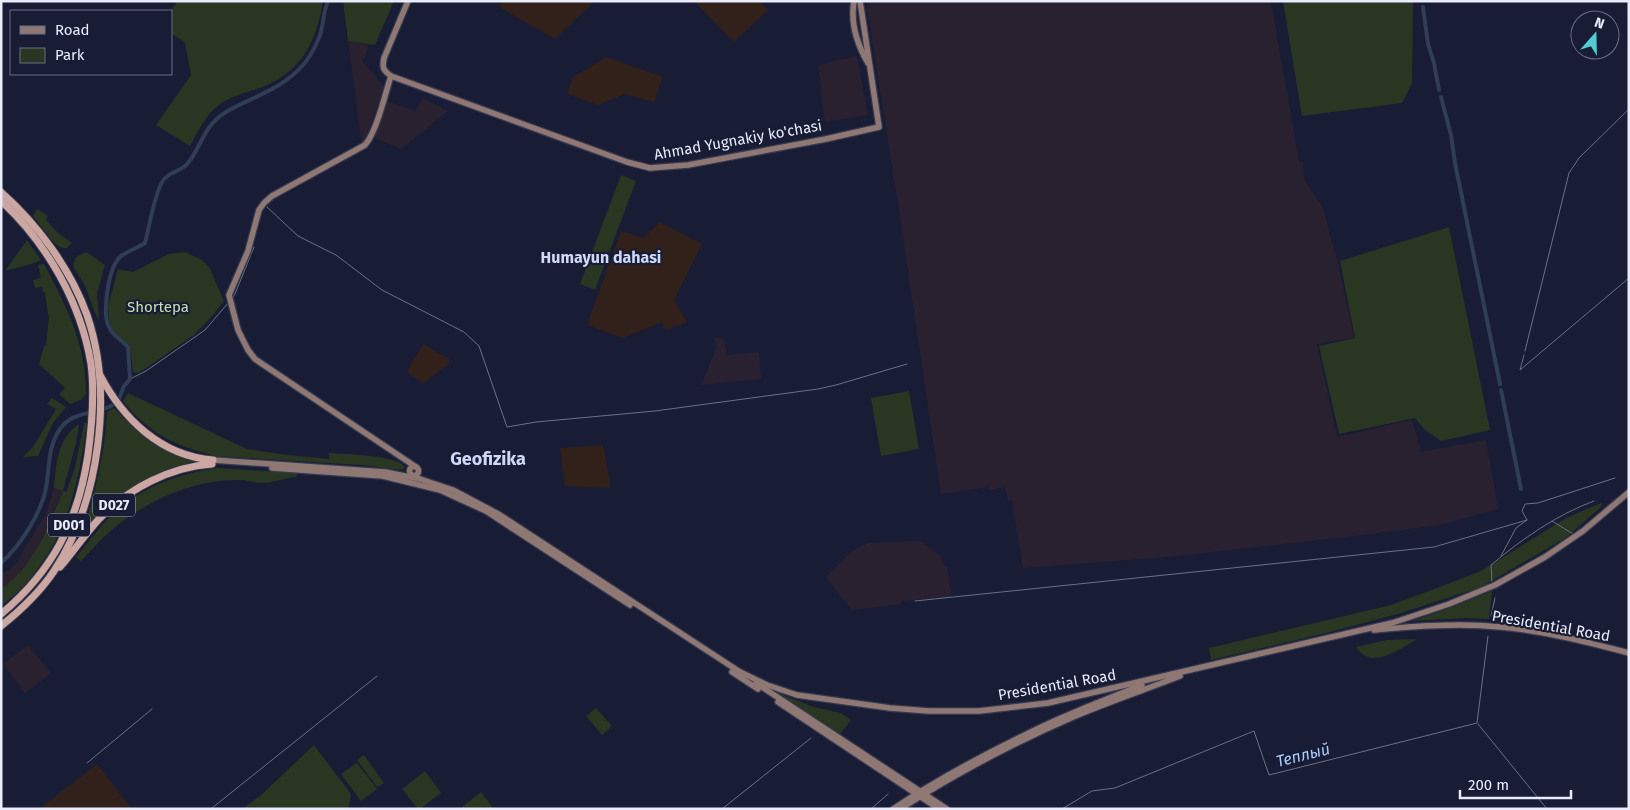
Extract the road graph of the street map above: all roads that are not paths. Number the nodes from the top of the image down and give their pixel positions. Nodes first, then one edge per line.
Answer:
1 (408, 1) edge
2 (854, 1) edge
3 (860, 1) edge
4 (870, 68) junction
5 (391, 76) junction
6 (1, 192) edge
7 (1, 201) edge
8 (99, 373) junction
9 (96, 411) junction
10 (213, 462) junction
11 (413, 475) junction
12 (1629, 492) edge
13 (43, 586) junction
14 (1, 614) edge
15 (1, 626) edge
16 (1350, 633) junction
17 (1629, 653) edge
18 (1200, 668) junction
19 (738, 671) junction
20 (1158, 678) junction
21 (920, 794) junction
22 (893, 809) edge
23 (900, 809) edge
24 (939, 809) edge
25 (947, 809) edge

1 - 5 street, Ahmad Yugnakiy ko'chasi
2 - 4 street, Ahmad Yugnakiy ko'chasi
3 - 4 street, Ahmad Yugnakiy ko'chasi
4 - 5 street, Ahmad Yugnakiy ko'chasi
5 - 11 street
6 - 8 highway, D001
7 - 9 highway
8 - 9 highway, D001
8 - 10 highway, D027
9 - 13 highway, D001
9 - 14 highway, D001
10 - 11 street, D027
10 - 13 highway, D027
11 - 19 street, D027
11 - 21 street, D027
12 - 16 street, Presidential Road
13 - 15 highway, D001
16 - 17 street, Presidential Road
16 - 18 street, Presidential Road
18 - 20 street, Presidential Road
18 - 21 street
19 - 20 street, Presidential Road
19 - 21 street, D027
20 - 21 street
21 - 22 street
21 - 23 street
21 - 24 street, D027
21 - 25 street, D027

